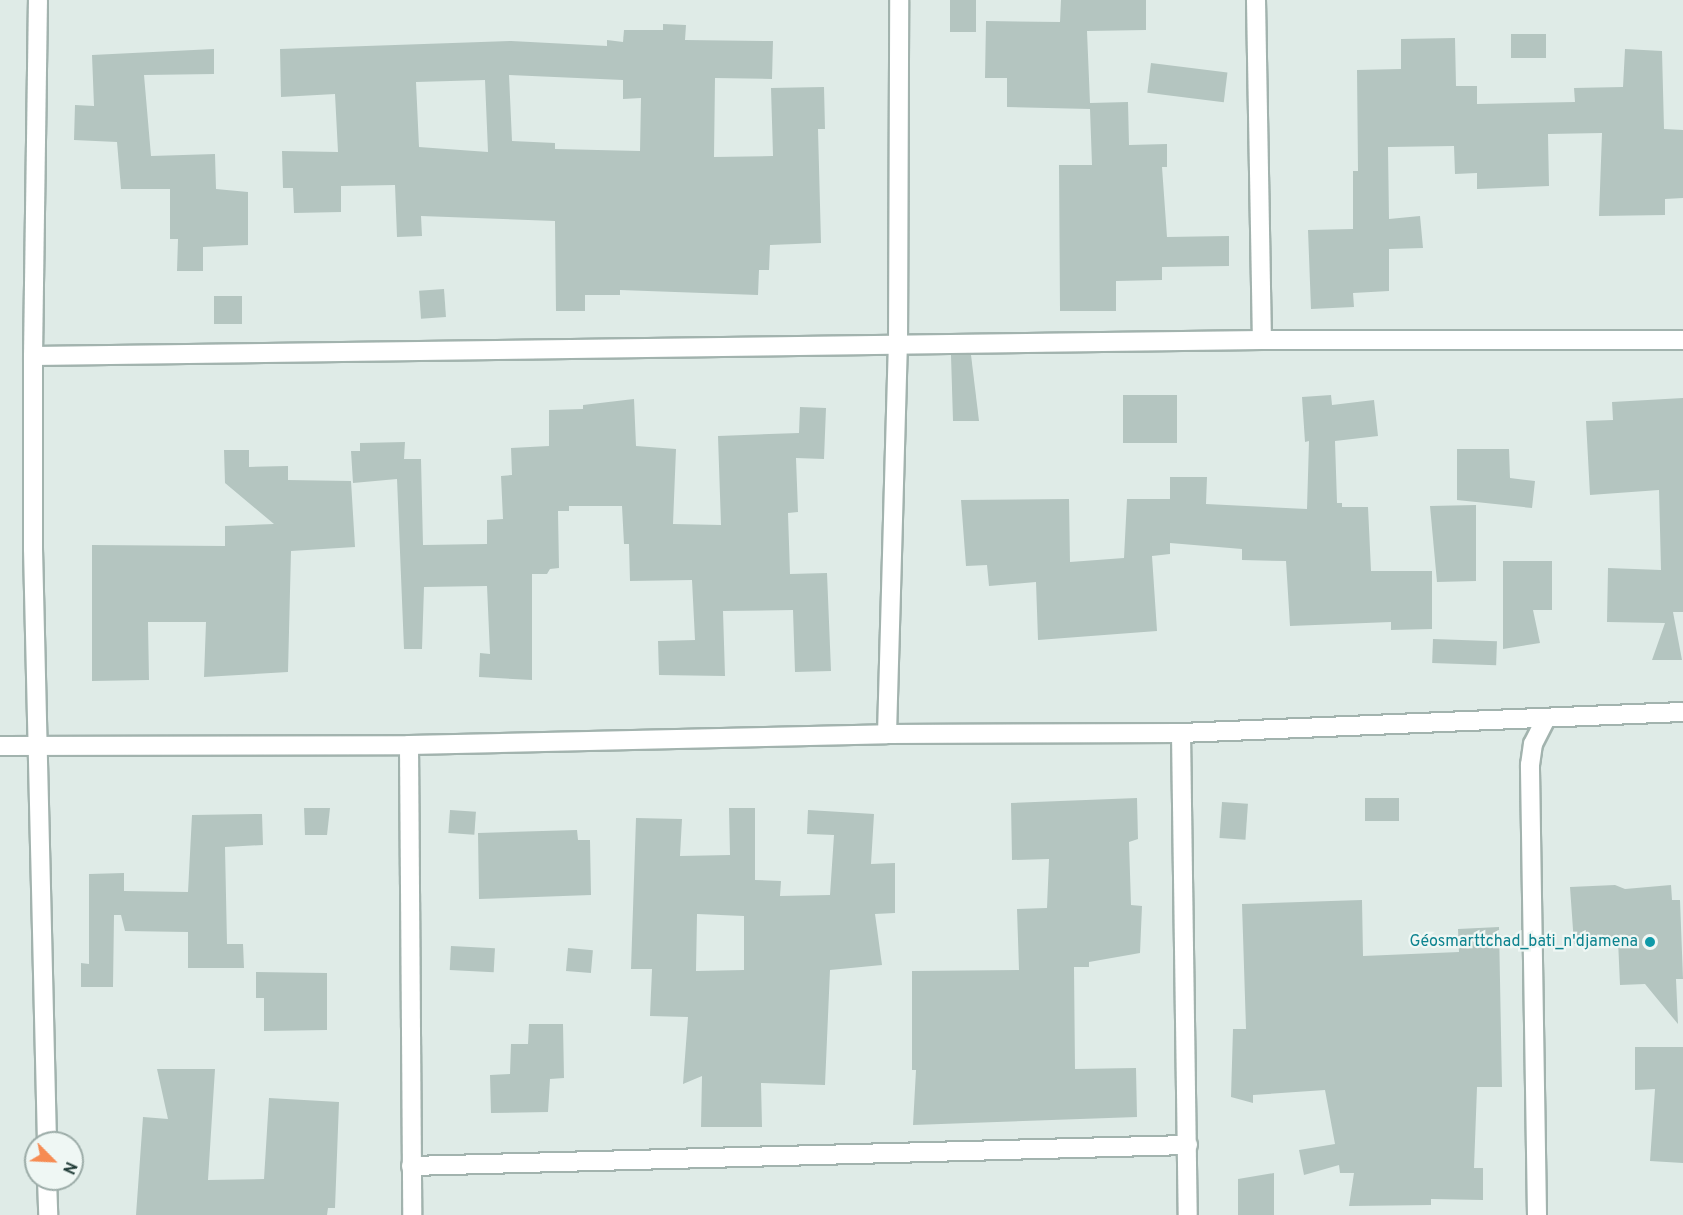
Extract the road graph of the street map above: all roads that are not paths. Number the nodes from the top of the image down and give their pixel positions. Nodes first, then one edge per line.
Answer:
1 (38, 0) edge
2 (899, 0) edge
3 (1256, 0) edge
4 (1262, 340) junction
5 (1683, 340) edge
6 (898, 347) junction
7 (33, 356) junction
8 (1683, 712) edge
9 (1546, 718) junction
10 (887, 734) junction
11 (1181, 734) junction
12 (409, 745) junction
13 (0, 746) edge
14 (40, 748) junction
15 (46, 1131) edge
16 (1188, 1144) junction
17 (411, 1166) junction
18 (47, 1191) edge
19 (48, 1215) edge
20 (412, 1215) edge
21 (1188, 1215) edge
22 (1537, 1215) edge

1 - 7 street
2 - 6 street
3 - 4 street
4 - 5 street
4 - 6 street
6 - 7 street
6 - 10 street
7 - 14 street
8 - 9 street
9 - 11 street
9 - 22 street
10 - 11 street
10 - 12 street
11 - 16 street
12 - 14 street
12 - 17 street
13 - 14 street
14 - 15 street
16 - 17 street
16 - 21 street
17 - 20 street
18 - 19 street

